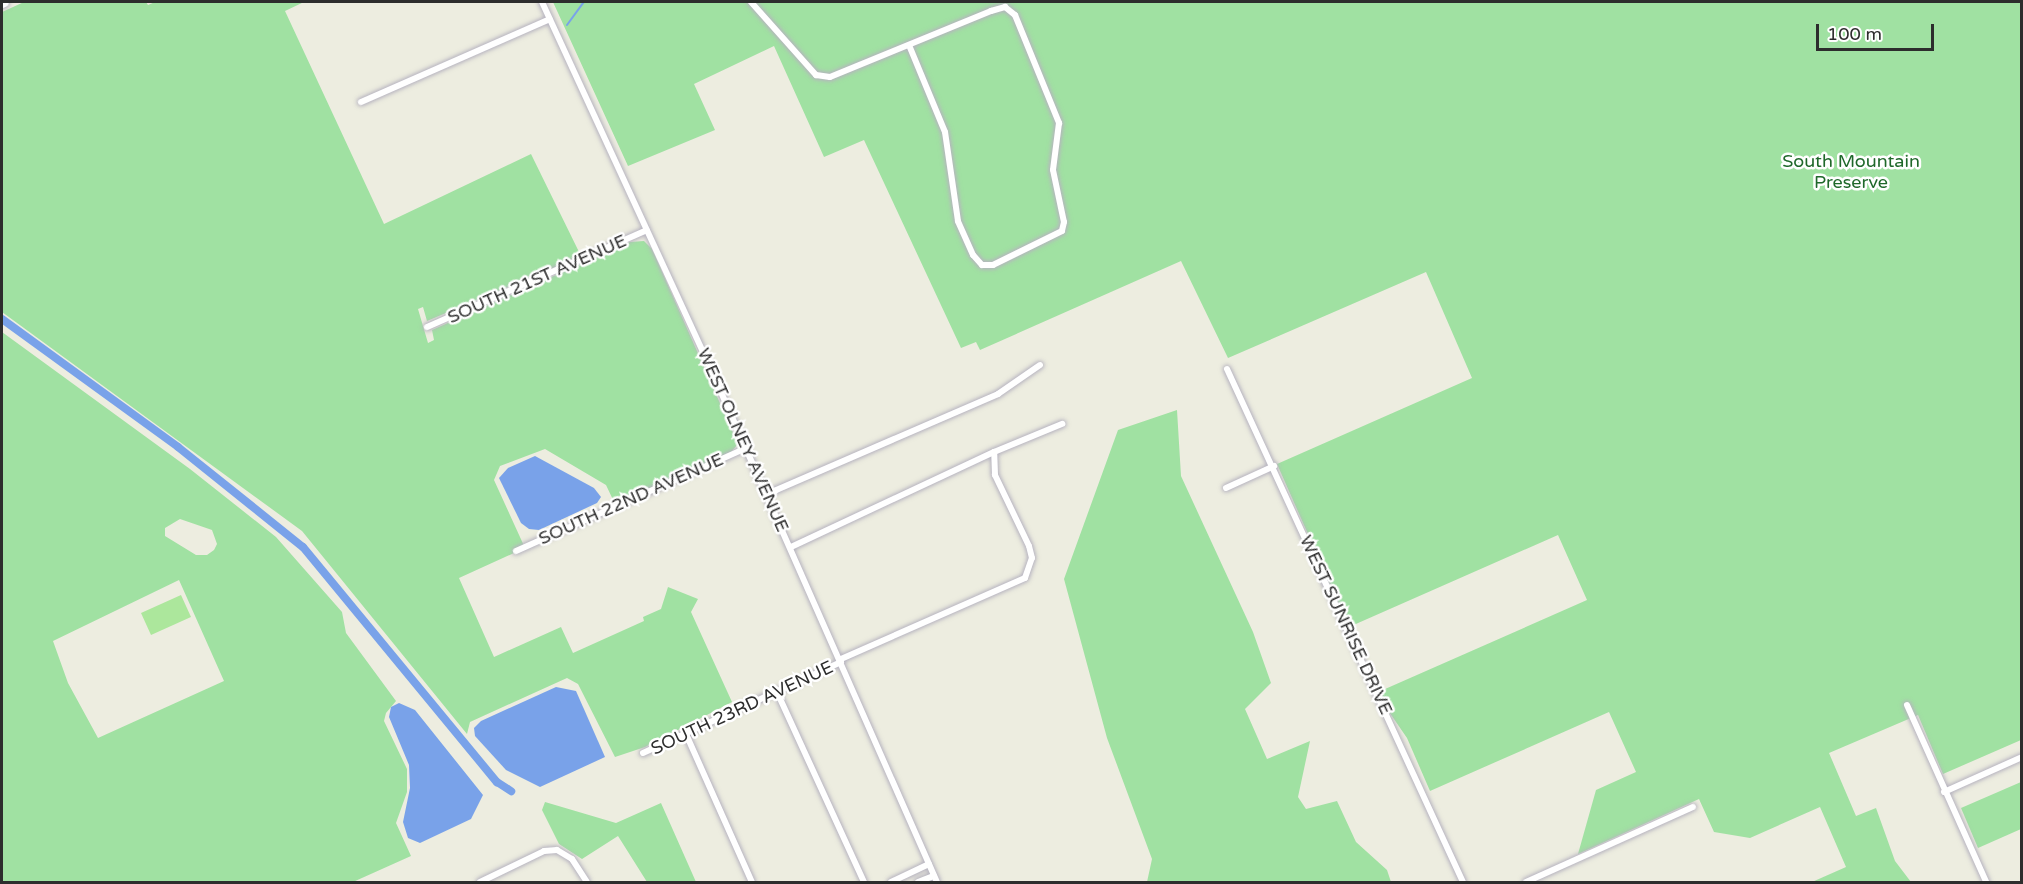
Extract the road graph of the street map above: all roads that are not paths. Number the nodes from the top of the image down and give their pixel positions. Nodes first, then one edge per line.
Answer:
1 (542, 2) edge
2 (751, 2) edge
3 (550, 19) junction
4 (909, 45) junction
5 (361, 102) dead end
6 (647, 230) junction
7 (427, 327) dead end
8 (1040, 365) dead end
9 (1227, 369) dead end
10 (1062, 424) dead end
11 (746, 448) junction
12 (994, 453) junction
13 (1274, 466) junction
14 (1226, 488) dead end
15 (767, 494) junction
16 (791, 547) junction
17 (516, 551) dead end
18 (841, 661) junction
19 (777, 692) junction
20 (1907, 705) dead end
21 (686, 734) junction
22 (643, 753) dead end
23 (2022, 757) edge
24 (1944, 792) junction
25 (1693, 807) dead end
26 (929, 864) junction
27 (935, 879) edge
28 (480, 882) edge
29 (586, 882) edge
30 (752, 882) edge
31 (864, 882) edge
32 (894, 882) edge
33 (918, 882) edge
34 (1463, 882) edge
35 (1526, 882) edge
36 (1986, 882) edge

1 - 3 street, WEST OLNEY AVENUE
2 - 4 street
3 - 5 street
3 - 6 street, WEST OLNEY AVENUE
4 - 4 street
6 - 7 street, SOUTH 21ST AVENUE
6 - 11 street, WEST OLNEY AVENUE
8 - 15 street
9 - 13 street, WEST SUNRISE DRIVE
10 - 12 street
11 - 15 street, WEST OLNEY AVENUE
11 - 17 street, SOUTH 22ND AVENUE
12 - 16 street
12 - 18 street, SOUTH 23RD AVENUE
13 - 14 street
13 - 34 street, WEST SUNRISE DRIVE
15 - 16 street, WEST OLNEY AVENUE
16 - 18 street, WEST OLNEY AVENUE
18 - 19 street, SOUTH 23RD AVENUE
18 - 26 street, WEST OLNEY AVENUE
19 - 21 street, SOUTH 23RD AVENUE
19 - 31 street
20 - 24 street
21 - 22 street, SOUTH 23RD AVENUE
21 - 30 street
23 - 24 street
24 - 36 street
25 - 35 street
26 - 27 street, WEST OLNEY AVENUE
26 - 32 street
27 - 33 street
28 - 29 street

